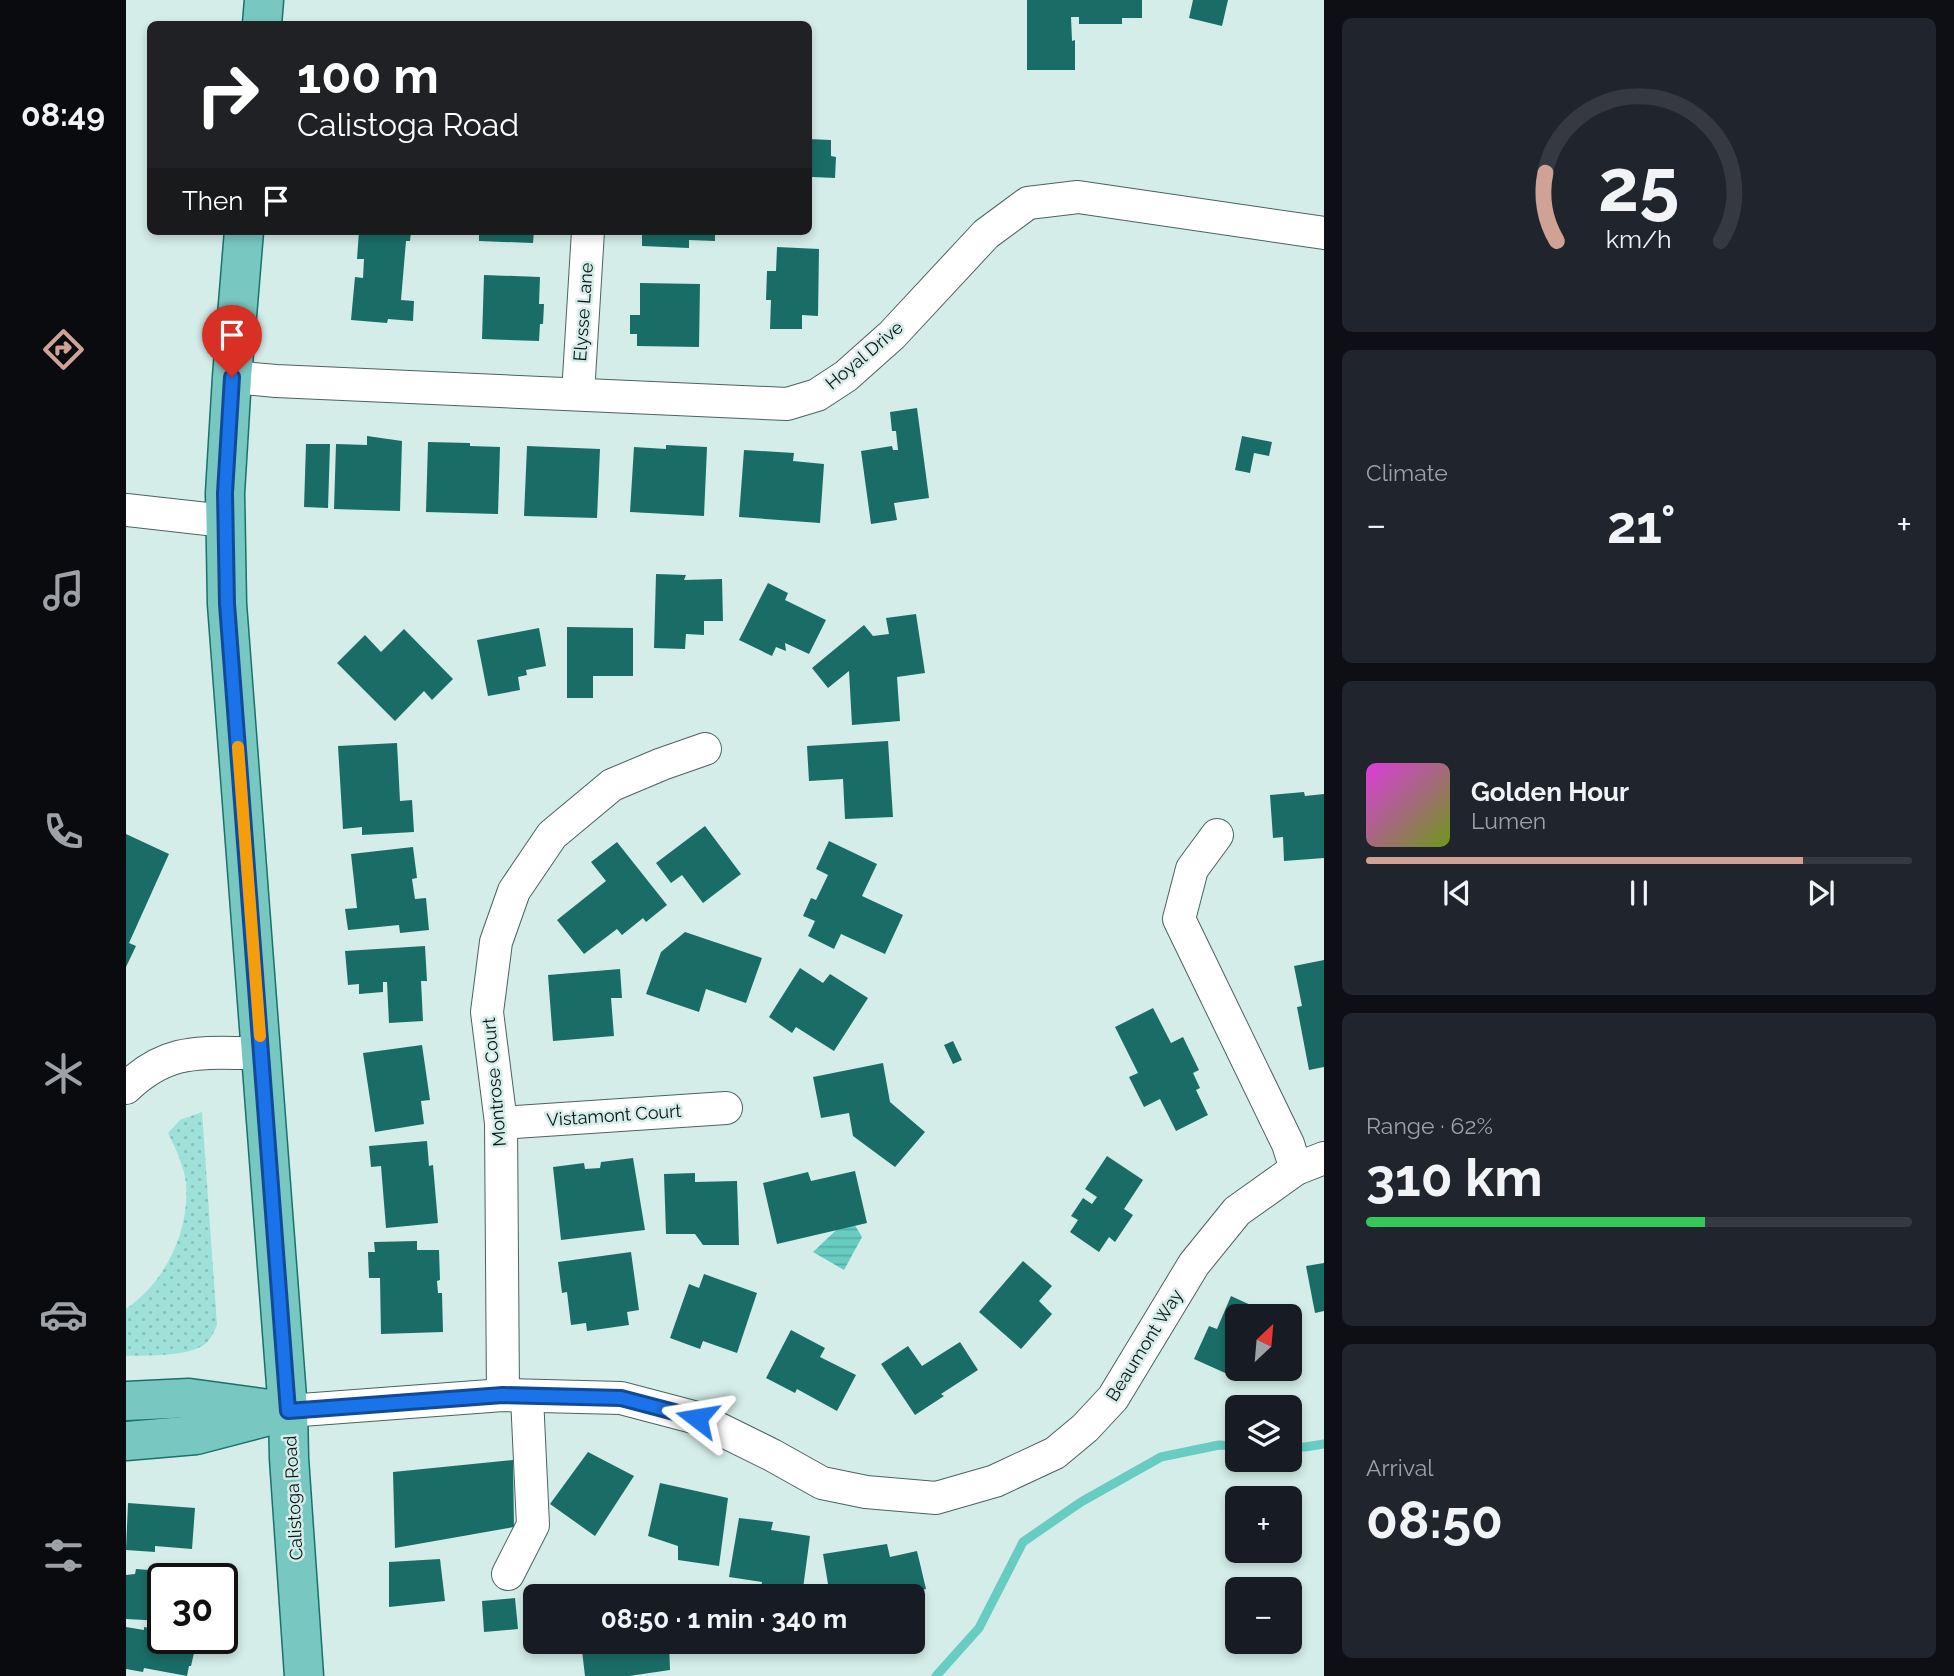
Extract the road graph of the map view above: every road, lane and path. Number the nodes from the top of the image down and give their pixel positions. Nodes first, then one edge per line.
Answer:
1 (264, 0) edge
2 (262, 21) edge
3 (1324, 233) edge
4 (244, 235) edge
5 (588, 235) edge
6 (232, 377) junction
7 (578, 394) junction
8 (126, 510) edge
9 (225, 521) junction
10 (705, 749) dead end
11 (1217, 835) dead end
12 (261, 1053) junction
13 (126, 1088) edge
14 (726, 1108) dead end
15 (501, 1123) junction
16 (1310, 1164) edge
17 (515, 1396) junction
18 (126, 1401) edge
19 (288, 1411) junction
20 (126, 1441) edge
21 (508, 1574) dead end
22 (304, 1676) edge

1 - 2 main road
3 - 7 street, Hoyal Drive
4 - 6 main road, Calistoga Road
5 - 7 street, Elysse Lane
6 - 7 street, Hoyal Drive
6 - 9 main road, Calistoga Road
8 - 9 street
9 - 12 main road, Calistoga Road
10 - 15 street, Montrose Court
11 - 16 street
12 - 13 street
12 - 19 main road, Calistoga Road
14 - 15 street, Vistamont Court
15 - 17 street, Montrose Court
16 - 17 street, Beaumont Way
17 - 19 street, Beaumont Way
17 - 21 street, Montrose Court
18 - 19 main road
19 - 20 main road
19 - 22 main road, Calistoga Road

